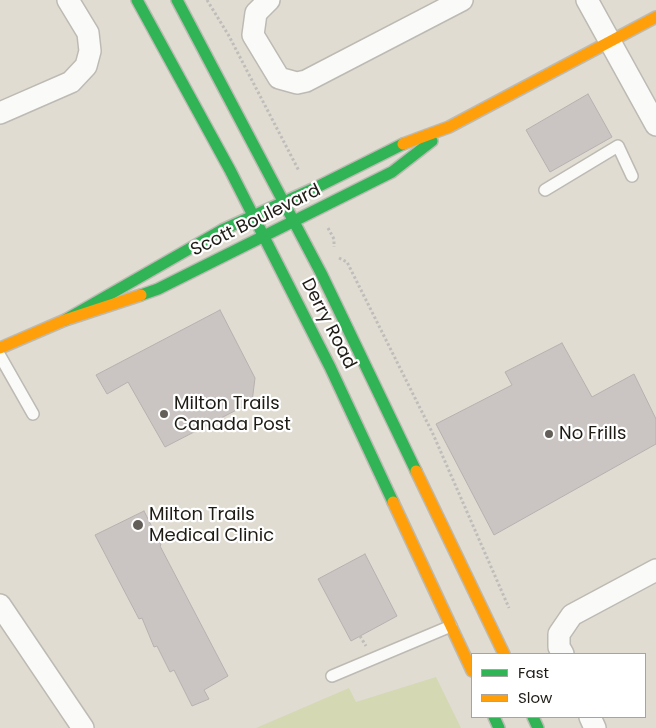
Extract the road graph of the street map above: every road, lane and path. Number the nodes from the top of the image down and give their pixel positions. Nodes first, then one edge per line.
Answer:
1 (68, 0) edge
2 (137, 0) edge
3 (177, 0) edge
4 (207, 0) edge
5 (269, 0) edge
6 (462, 0) edge
7 (587, 0) edge
8 (656, 17) edge
9 (610, 42) junction
10 (0, 114) edge
11 (656, 125) edge
12 (449, 127) junction
13 (294, 161) dead end
14 (632, 176) dead end
15 (545, 190) dead end
16 (285, 202) junction
17 (253, 216) junction
18 (295, 222) junction
19 (264, 237) junction
20 (334, 239) dead end
21 (65, 320) junction
22 (0, 348) edge
23 (0, 356) edge
24 (33, 414) dead end
25 (656, 570) edge
26 (0, 605) edge
27 (512, 614) dead end
28 (451, 626) junction
29 (504, 653) edge
30 (563, 653) edge
31 (471, 670) edge
32 (332, 676) dead end
33 (83, 728) edge

1 - 10 street
2 - 17 main road, Derry Road
3 - 16 main road, Derry Road
4 - 13 path
5 - 6 street
7 - 9 street
8 - 9 main road, Scott Boulevard
9 - 11 street
9 - 12 main road, Scott Boulevard
12 - 16 main road, Scott Boulevard
12 - 18 main road, Scott Boulevard
14 - 15 lane
16 - 17 main road, Scott Boulevard
16 - 18 main road, Derry Road
17 - 19 main road, Derry Road
17 - 21 main road, Scott Boulevard
18 - 19 main road, Scott Boulevard
18 - 29 main road, Derry Road
19 - 21 main road, Scott Boulevard
19 - 28 main road, Derry Road
20 - 27 path
21 - 22 main road, Scott Boulevard
23 - 24 lane
25 - 30 street
26 - 33 street
28 - 31 main road, Derry Road
28 - 32 lane

